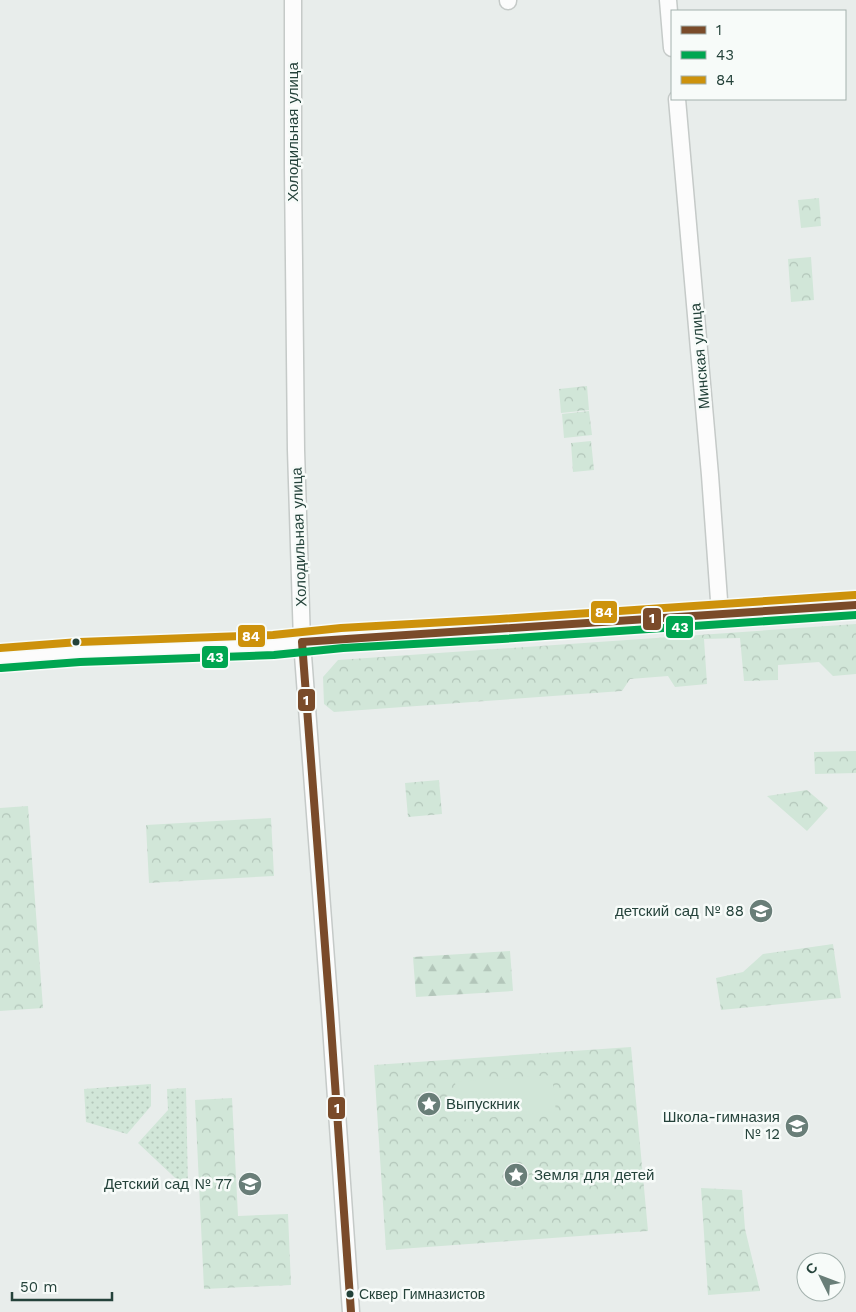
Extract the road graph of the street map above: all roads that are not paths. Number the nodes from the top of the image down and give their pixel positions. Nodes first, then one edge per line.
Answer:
1 (293, 0) edge
2 (668, 0) edge
3 (671, 36) edge
4 (677, 100) edge
5 (856, 606) edge
6 (720, 614) junction
7 (302, 642) junction
8 (0, 658) edge
9 (351, 1312) edge

1 - 7 street, Холодильная улица
2 - 3 street
4 - 6 street, Минская улица
5 - 6 street
6 - 7 street
7 - 8 street
7 - 9 street, Холодильная улица

